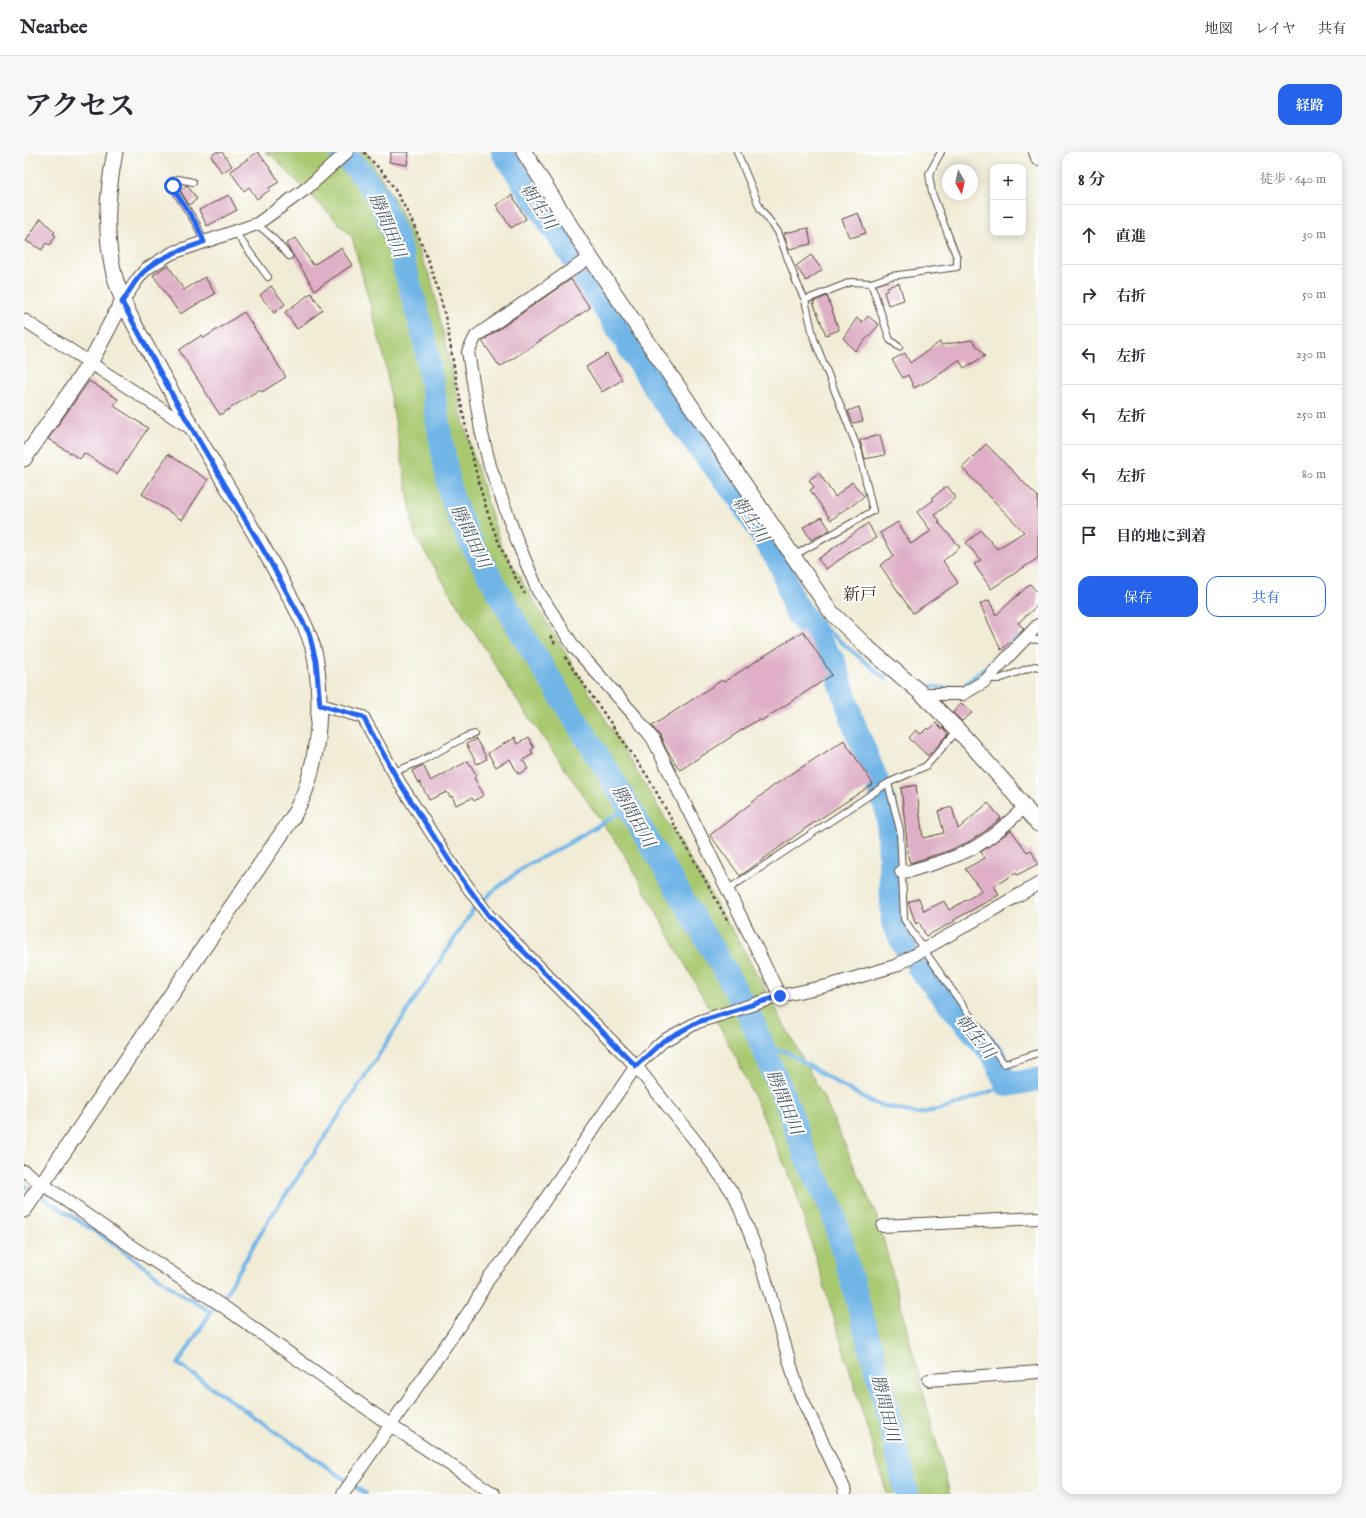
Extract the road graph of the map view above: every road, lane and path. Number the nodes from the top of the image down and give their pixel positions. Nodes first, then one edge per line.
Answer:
1 (115, 152) edge
2 (347, 152) edge
3 (364, 152) edge
4 (524, 152) edge
5 (736, 152) edge
6 (941, 152) edge
7 (1032, 152) edge
8 (1038, 162) edge
9 (193, 182) dead end
10 (257, 224) junction
11 (235, 232) junction
12 (204, 242) junction
13 (289, 256) dead end
14 (590, 257) junction
15 (268, 277) dead end
16 (871, 283) junction
17 (805, 300) junction
18 (122, 302) junction
19 (24, 320) edge
20 (899, 347) dead end
21 (90, 363) junction
22 (193, 429) junction
23 (24, 459) edge
24 (793, 556) junction
25 (526, 596) dead end
26 (1038, 626) edge
27 (550, 635) dead end
28 (1025, 639) junction
29 (1038, 640) edge
30 (559, 648) dead end
31 (563, 655) dead end
32 (1038, 667) edge
33 (988, 677) junction
34 (922, 694) junction
35 (320, 705) junction
36 (958, 730) junction
37 (474, 734) dead end
38 (394, 772) junction
39 (888, 783) junction
40 (1025, 807) junction
41 (1038, 824) edge
42 (901, 872) junction
43 (1038, 884) edge
44 (727, 890) junction
45 (732, 930) dead end
46 (924, 950) junction
47 (780, 996) junction
48 (1038, 1052) edge
49 (636, 1066) junction
50 (24, 1171) edge
51 (41, 1185) junction
52 (27, 1205) edge
53 (1038, 1218) edge
54 (883, 1226) dead end
55 (1038, 1372) edge
56 (929, 1380) dead end
57 (390, 1425) junction
58 (343, 1494) edge
59 (494, 1494) edge
60 (845, 1494) edge

1 - 18 street
2 - 10 street
3 - 25 path
4 - 14 street
5 - 17 lane
6 - 16 lane
7 - 8 lane
9 - 12 lane
10 - 11 street
10 - 13 lane
11 - 12 street
11 - 15 lane
12 - 18 street
14 - 24 street
14 - 44 street
16 - 17 lane
16 - 20 lane
17 - 24 lane
18 - 21 street
18 - 22 street
19 - 21 street
21 - 22 street
21 - 23 street
22 - 35 street
24 - 34 street
26 - 28 street
27 - 30 path
28 - 29 lane
28 - 33 street
31 - 45 path
32 - 33 lane
33 - 34 street
34 - 36 street
35 - 38 street
35 - 51 street
36 - 39 lane
36 - 40 street
37 - 38 lane
38 - 49 street
39 - 42 lane
39 - 44 lane
40 - 41 street
40 - 42 street
42 - 46 lane
43 - 46 street
44 - 47 street
46 - 47 street
46 - 48 lane
47 - 49 street
49 - 57 street
49 - 60 street
50 - 51 street
51 - 52 street
51 - 57 street
53 - 54 street
55 - 56 street
57 - 58 street
57 - 59 street

